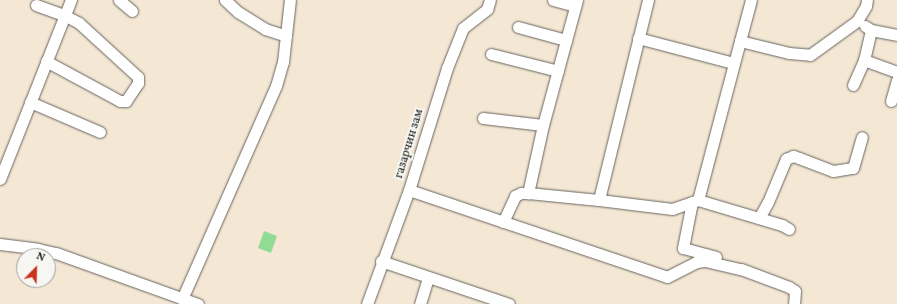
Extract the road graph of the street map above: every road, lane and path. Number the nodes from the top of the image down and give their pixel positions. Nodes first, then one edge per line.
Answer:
1 (71, 0) edge
2 (119, 0) edge
3 (225, 0) edge
4 (290, 0) edge
5 (490, 0) edge
6 (553, 0) edge
7 (648, 0) edge
8 (751, 0) edge
9 (867, 0) edge
10 (576, 3) edge
11 (36, 5) dead end
12 (132, 11) dead end
13 (64, 15) junction
14 (857, 21) junction
15 (518, 27) dead end
16 (871, 30) junction
17 (897, 35) edge
18 (286, 36) junction
19 (638, 38) junction
20 (566, 40) junction
21 (740, 41) junction
22 (491, 54) dead end
23 (864, 60) junction
24 (46, 61) junction
25 (733, 63) junction
26 (558, 71) junction
27 (897, 72) edge
28 (897, 80) edge
29 (853, 85) dead end
30 (892, 101) dead end
31 (30, 102) junction
32 (483, 118) dead end
33 (543, 125) junction
34 (100, 132) dead end
35 (862, 137) dead end
36 (0, 179) edge
37 (409, 190) junction
38 (528, 193) junction
39 (599, 200) junction
40 (695, 201) junction
41 (759, 218) junction
42 (503, 222) junction
43 (789, 229) dead end
44 (0, 244) edge
45 (382, 261) junction
46 (778, 276) dead end
47 (428, 277) junction
48 (182, 299) junction
49 (198, 304) edge
50 (367, 304) edge
51 (420, 304) edge
52 (509, 304) edge
53 (794, 304) edge

1 - 13 street
2 - 12 street
3 - 18 street
4 - 18 street
5 - 37 street, газарчин зам
6 - 10 street
7 - 19 street
8 - 21 street
9 - 14 street
10 - 20 street
11 - 13 street
13 - 24 street
13 - 24 street
14 - 16 street
14 - 21 street
15 - 20 street
16 - 17 street
16 - 23 street
18 - 48 street
19 - 25 street
19 - 39 street
20 - 26 street
21 - 25 street
22 - 26 street
23 - 27 street
23 - 29 street
24 - 31 street
25 - 40 street
26 - 33 street
28 - 30 street
31 - 34 street
31 - 36 street
32 - 33 street
33 - 38 street
35 - 41 street
37 - 42 street
37 - 45 street, газарчин зам
38 - 39 street
38 - 42 street
39 - 40 street
40 - 41 street
40 - 46 street
41 - 43 street
42 - 53 street
44 - 48 street
45 - 47 street
45 - 50 street, газарчин зам
47 - 51 street
47 - 52 street
48 - 49 street

